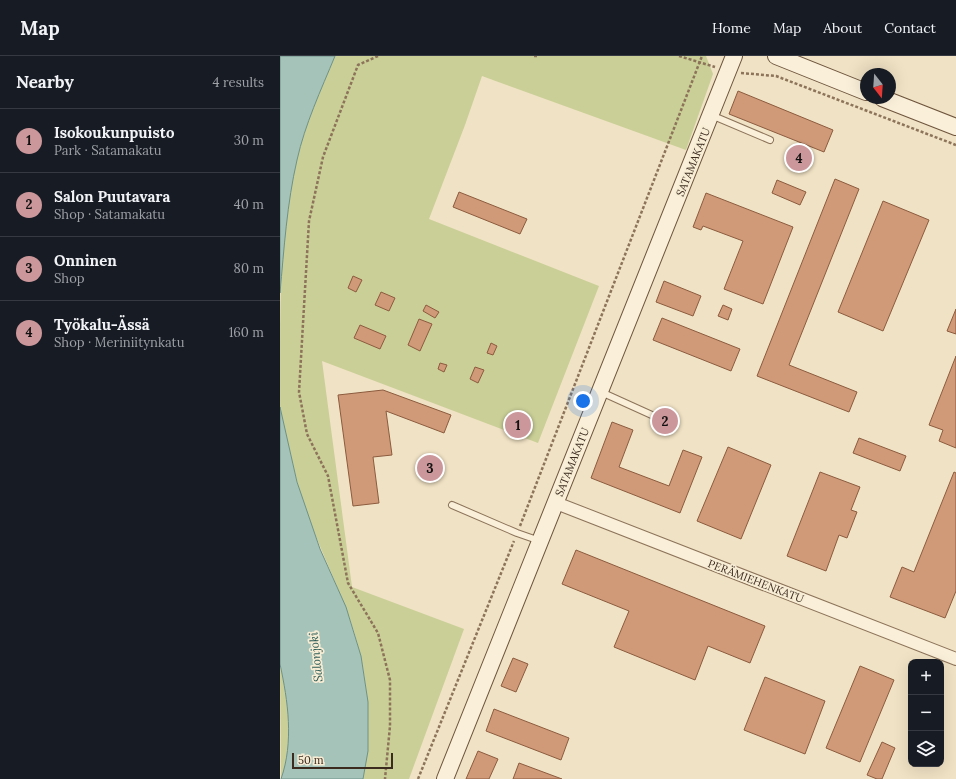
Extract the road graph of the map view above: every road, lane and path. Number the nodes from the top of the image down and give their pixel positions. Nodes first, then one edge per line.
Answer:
1 (378, 56) edge
2 (679, 56) edge
3 (702, 56) edge
4 (734, 56) edge
5 (776, 56) edge
6 (699, 61) junction
7 (728, 72) junction
8 (860, 90) edge
9 (896, 103) edge
10 (711, 115) junction
11 (956, 127) edge
12 (770, 140) dead end
13 (956, 144) edge
14 (601, 392) junction
15 (665, 421) dead end
16 (556, 503) junction
17 (452, 505) dead end
18 (517, 533) junction
19 (540, 541) junction
20 (956, 660) edge
21 (385, 779) edge
22 (418, 779) edge
23 (444, 779) edge

1 - 21 path
2 - 6 path
3 - 6 path
4 - 7 street, SATAMAKATU
5 - 8 street
6 - 7 path
6 - 18 path
7 - 10 street, SATAMAKATU
7 - 13 path
9 - 11 street
10 - 12 lane
10 - 14 street, SATAMAKATU
14 - 15 lane
14 - 16 street, SATAMAKATU
16 - 19 street, SATAMAKATU
16 - 20 street, PERÄMIEHENKATU
17 - 18 lane
18 - 19 lane
18 - 22 path
19 - 23 street, SATAMAKATU

